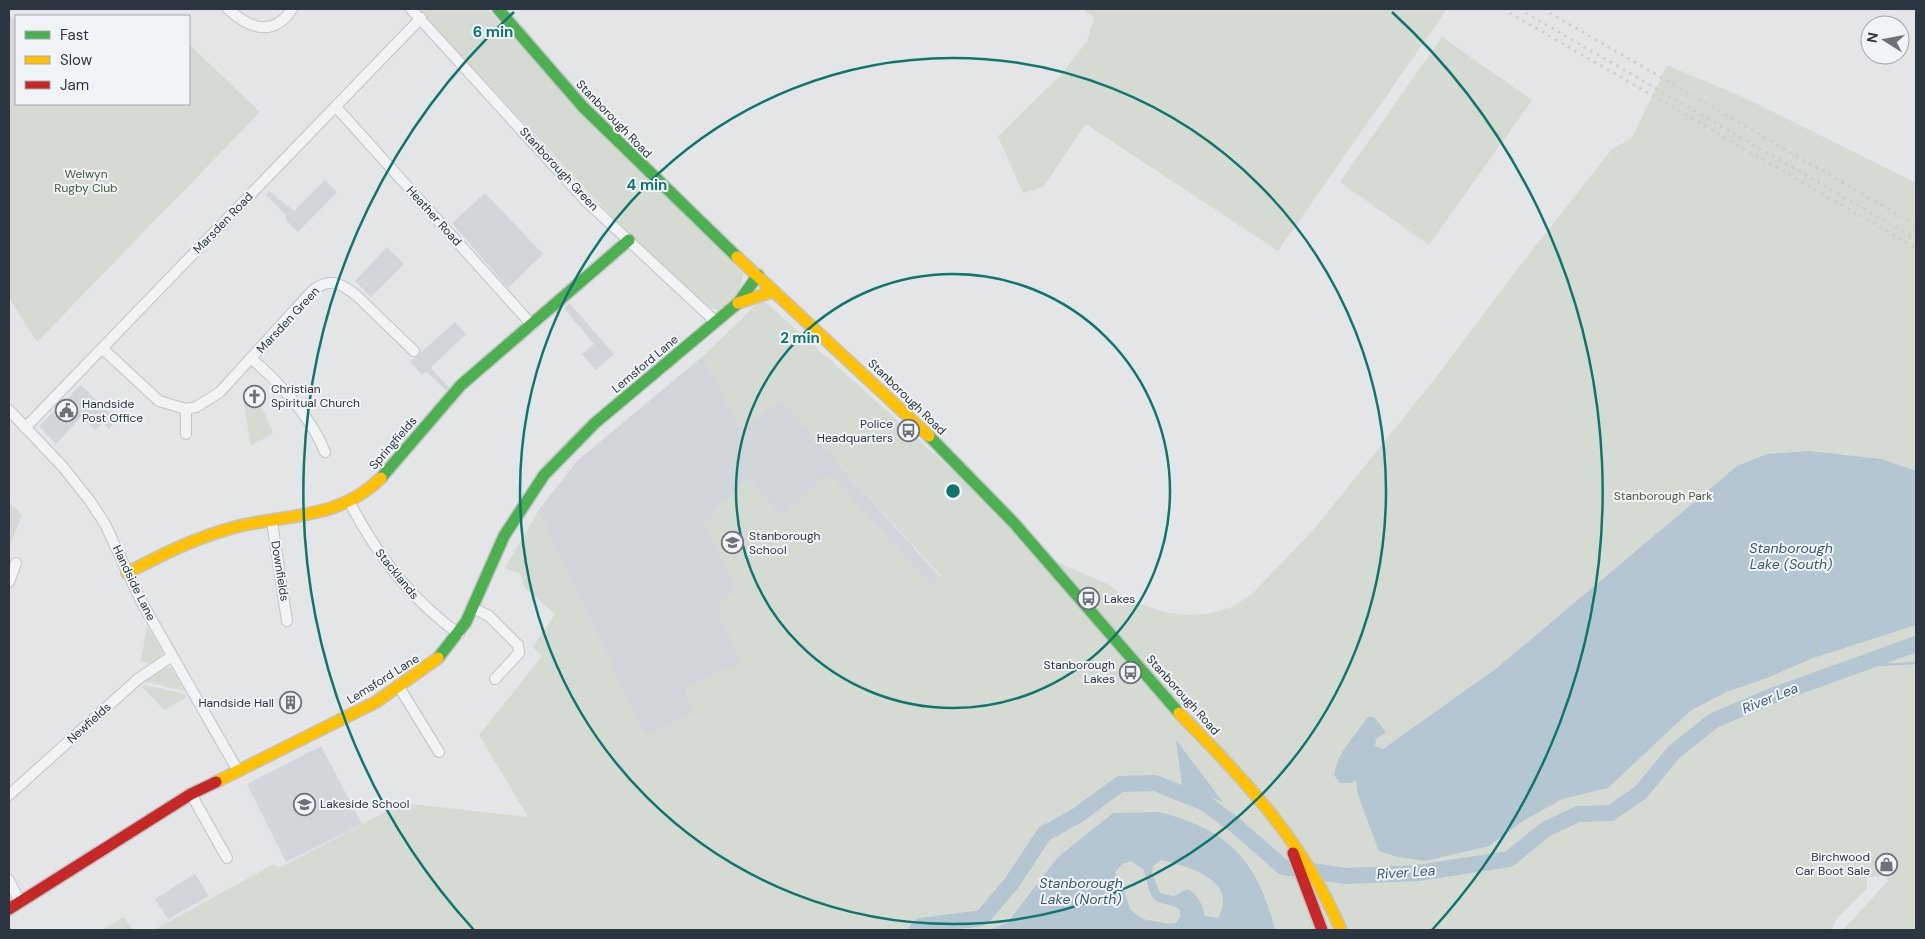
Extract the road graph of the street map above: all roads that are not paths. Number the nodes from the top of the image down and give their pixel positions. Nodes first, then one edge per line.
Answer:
1 (228, 9) edge
2 (292, 9) edge
3 (411, 9) edge
4 (498, 9) edge
5 (421, 18) junction
6 (336, 108) junction
7 (629, 240) junction
8 (758, 276) junction
9 (774, 291) junction
10 (738, 303) junction
11 (716, 322) junction
12 (532, 324) junction
13 (103, 349) junction
14 (414, 352) dead end
15 (252, 359) junction
16 (186, 409) junction
17 (9, 410) edge
18 (25, 428) junction
19 (186, 434) dead end
20 (325, 452) dead end
21 (349, 502) junction
22 (272, 522) junction
23 (16, 563) dead end
24 (127, 573) junction
25 (9, 582) edge
26 (473, 608) junction
27 (287, 621) dead end
28 (459, 634) junction
29 (172, 656) junction
30 (495, 679) dead end
31 (399, 687) junction
32 (439, 752) dead end
33 (238, 771) junction
34 (190, 794) junction
35 (9, 795) edge
36 (1301, 857) junction
37 (227, 858) dead end
38 (9, 880) edge
39 (20, 903) junction
40 (9, 909) edge
41 (1322, 930) edge
42 (1341, 930) edge

1 - 2 street
3 - 5 street, Stanborough Green
4 - 8 street, Stanborough Road
5 - 6 street, Marsden Road
5 - 7 street, Stanborough Green
6 - 12 street, Heather Road
6 - 13 street, Marsden Road
7 - 11 street, Stanborough Green
7 - 12 street, Springfields
8 - 9 street, Stanborough Road
8 - 10 street, Lemsford Lane
9 - 10 street, Lemsford Lane
9 - 36 street, Stanborough Road
10 - 11 street, Lemsford Lane
11 - 26 street, Lemsford Lane
12 - 21 street, Springfields
13 - 16 street
13 - 18 street, Marsden Road
14 - 15 street, Marsden Green
15 - 16 street, Marsden Green
15 - 20 street
16 - 19 street
17 - 18 street, Handside Lane
18 - 24 street, Handside Lane
21 - 22 street, Springfields
21 - 28 street, Stacklands
22 - 24 street, Springfields
22 - 27 street, Downfields
23 - 25 street
24 - 29 street, Handside Lane
26 - 28 street, Lemsford Lane
26 - 30 street
28 - 31 street, Lemsford Lane
29 - 33 street, Handside Lane
29 - 35 street, Newfields
31 - 32 street
31 - 33 street, Lemsford Lane
33 - 34 street, Lemsford Lane
34 - 37 street
34 - 39 street, Lemsford Lane
36 - 41 street
36 - 42 street
38 - 39 street
39 - 40 street, Lemsford Lane

